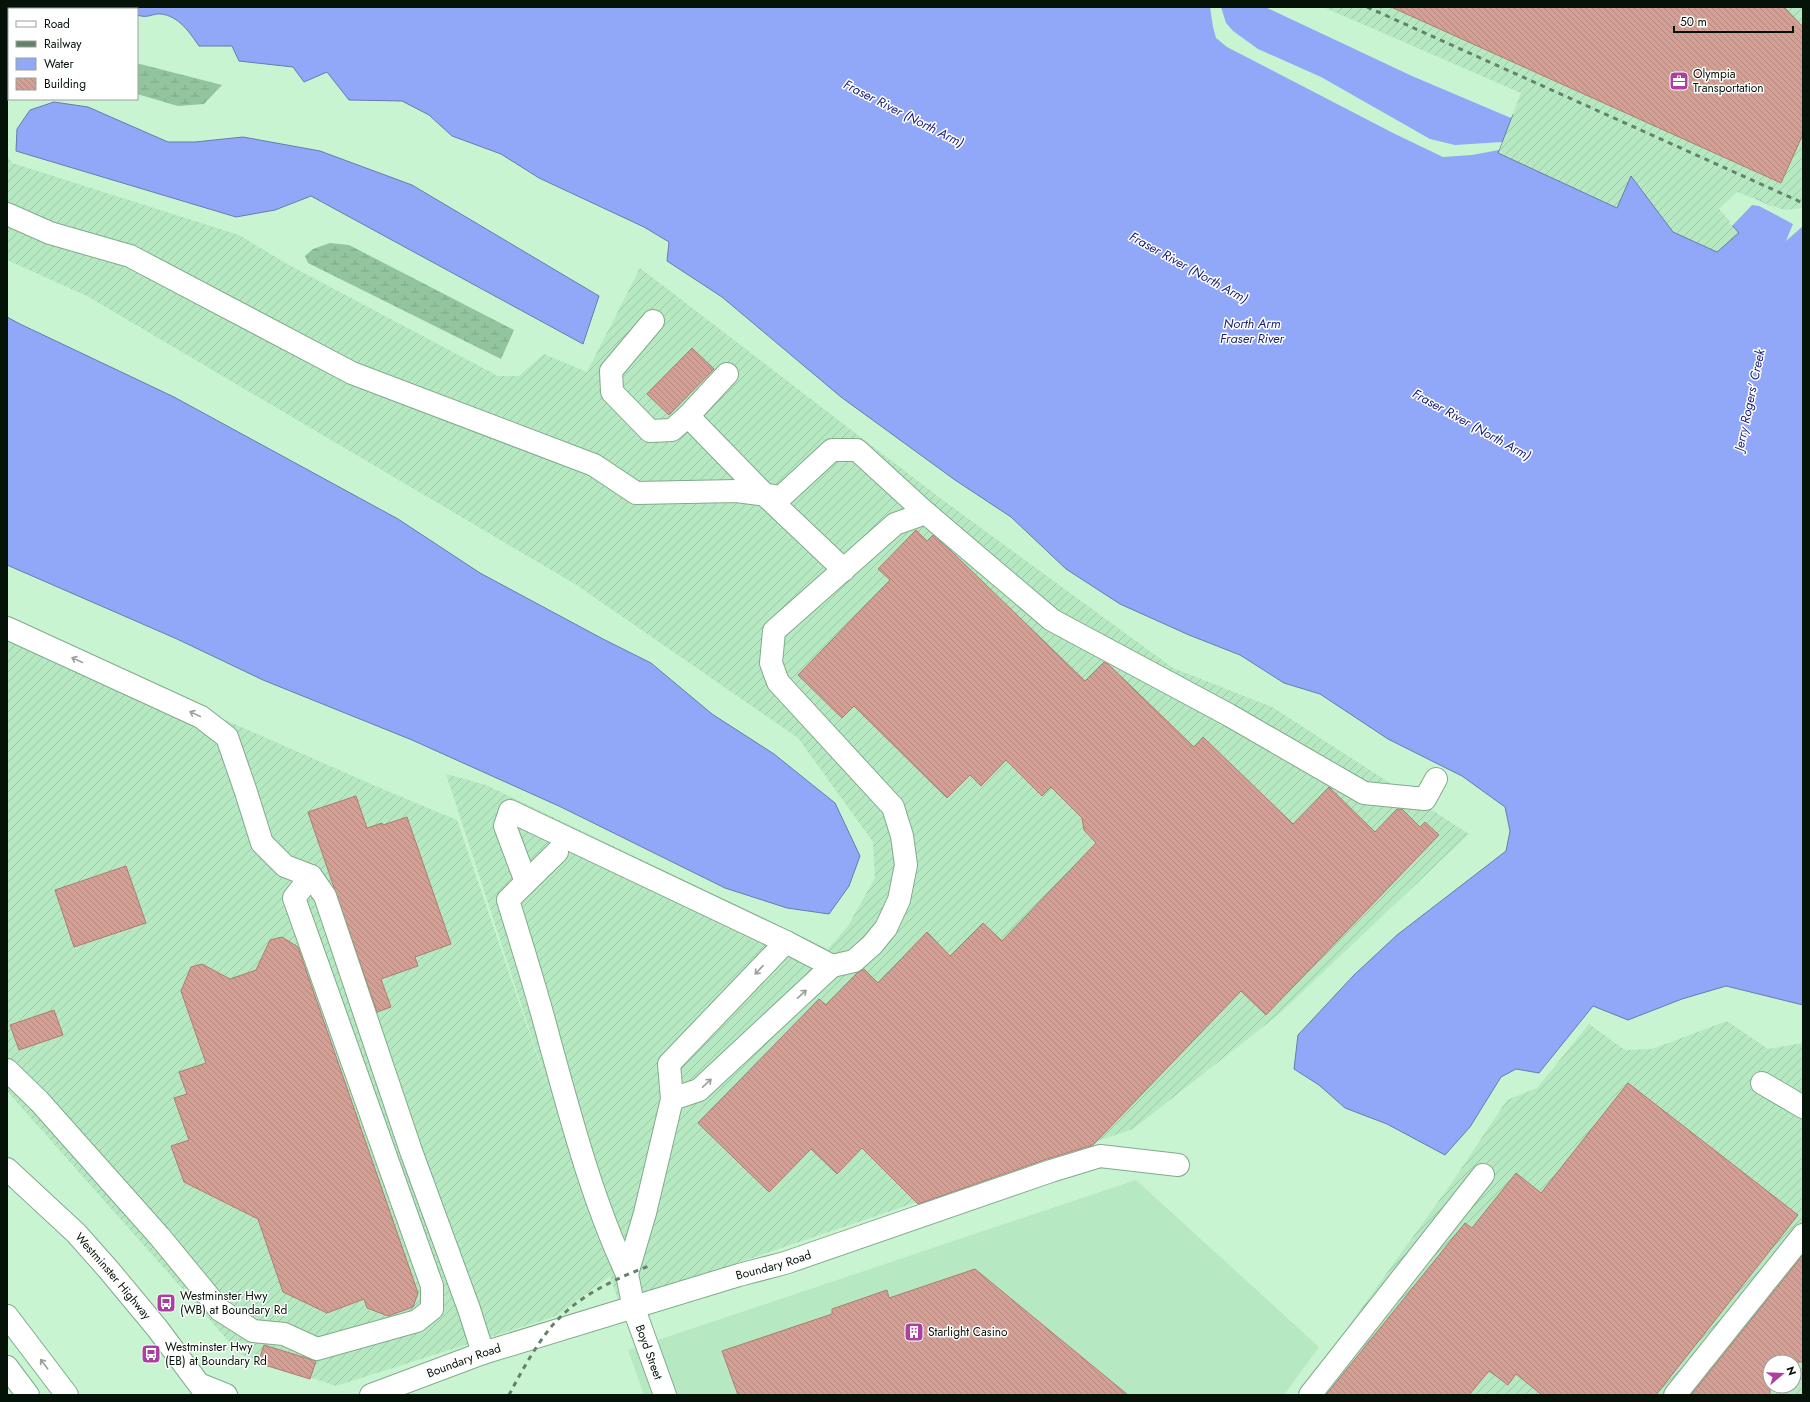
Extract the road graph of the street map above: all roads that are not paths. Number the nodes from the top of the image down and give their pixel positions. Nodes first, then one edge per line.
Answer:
1 (7, 214) edge
2 (653, 321) dead end
3 (727, 374) dead end
4 (688, 416) junction
5 (765, 495) junction
6 (926, 513) junction
7 (844, 570) junction
8 (7, 628) edge
9 (1436, 779) dead end
10 (557, 852) dead end
11 (311, 876) junction
12 (526, 882) junction
13 (786, 942) junction
14 (832, 966) junction
15 (7, 1070) edge
16 (1762, 1083) dead end
17 (672, 1099) junction
18 (1803, 1107) edge
19 (1178, 1165) dead end
20 (7, 1169) edge
21 (1483, 1176) dead end
22 (1803, 1235) edge
23 (627, 1274) junction
24 (634, 1309) junction
25 (7, 1316) edge
26 (483, 1353) junction
27 (7, 1367) edge
28 (204, 1390) edge
29 (28, 1395) edge
30 (67, 1395) edge
31 (226, 1395) edge
32 (371, 1395) edge
33 (665, 1395) edge
34 (1310, 1395) edge
35 (1675, 1395) edge

1 - 5 main road
2 - 4 main road
3 - 4 main road
4 - 5 main road
5 - 6 main road
5 - 7 main road
6 - 7 main road
6 - 9 main road
7 - 14 main road
11 -> 8 main road
10 - 12 main road
11 - 15 main road
11 - 26 main road
12 - 13 main road
12 - 23 main road
13 - 14 main road
13 -> 17 main road
17 -> 14 main road
16 - 18 main road
17 - 23 main road
19 - 24 main road, Boundary Road
20 - 28 main road, Westminster Highway
21 - 34 main road
22 - 35 main road
23 - 24 main road, Boyd Street
24 - 26 main road, Boundary Road
24 - 33 main road, Boyd Street
30 -> 25 main road
26 - 32 main road, Boundary Road
27 - 29 main road
28 - 31 main road

